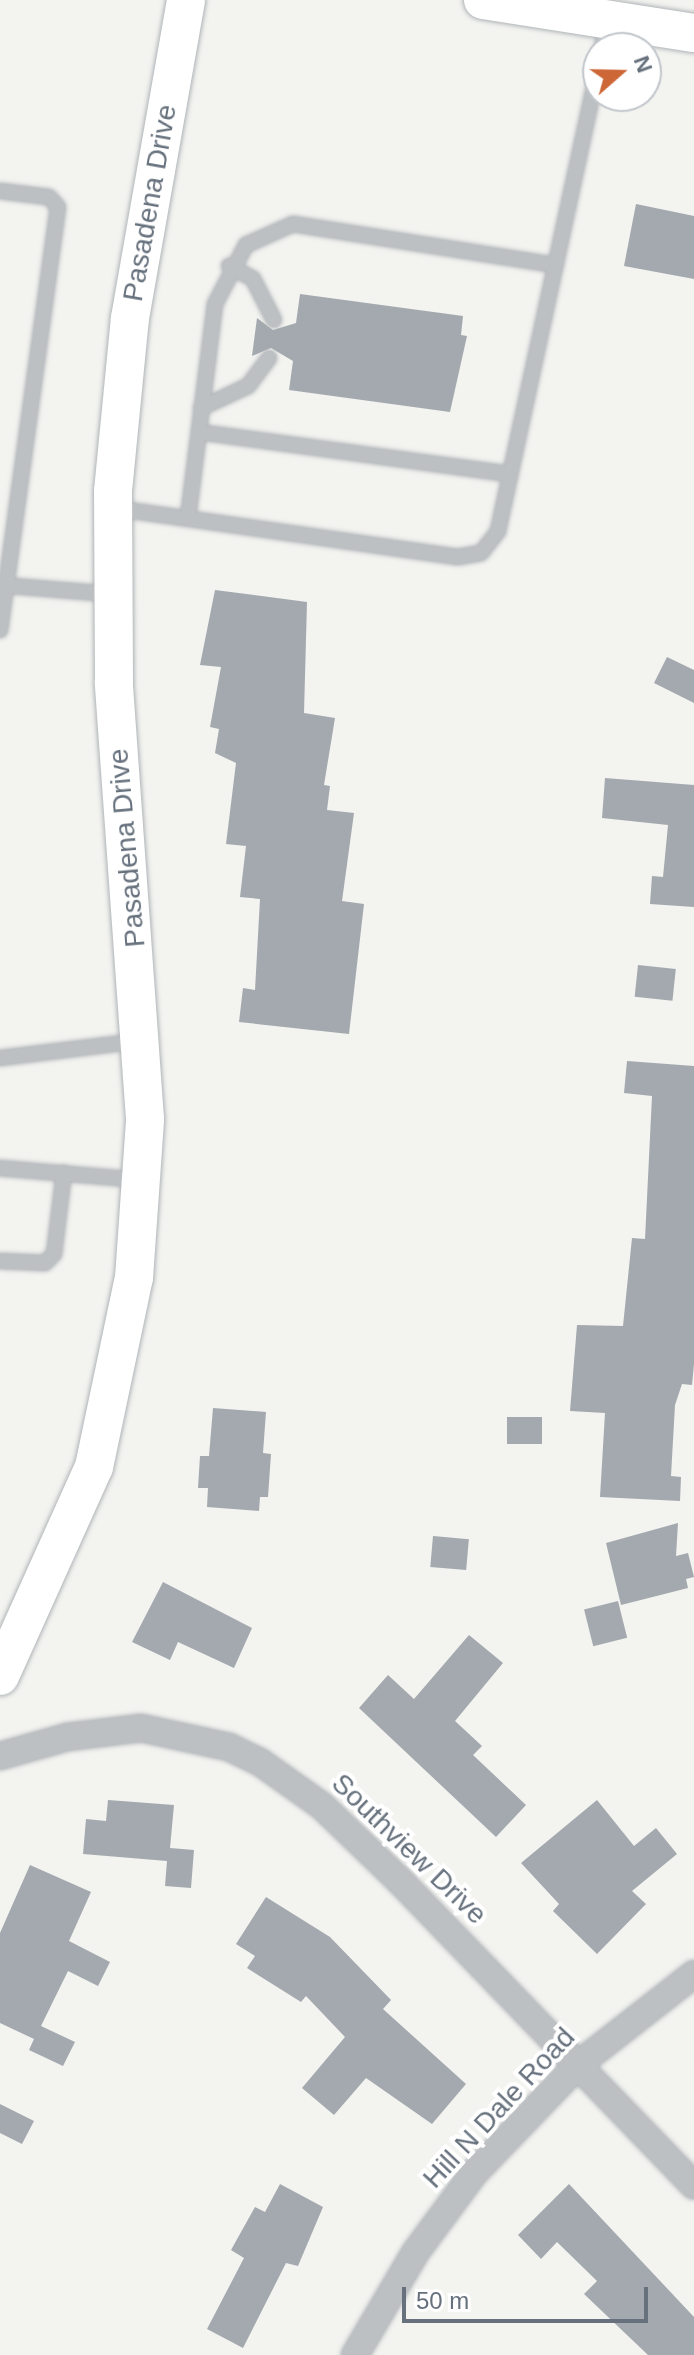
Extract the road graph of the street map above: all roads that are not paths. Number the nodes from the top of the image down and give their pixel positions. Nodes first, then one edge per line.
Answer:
1 (186, 0) edge
2 (483, 0) edge
3 (606, 32) edge
4 (662, 33) edge
5 (694, 33) edge
6 (589, 112) edge
7 (0, 191) edge
8 (556, 265) junction
9 (229, 266) junction
10 (274, 320) dead end
11 (269, 358) dead end
12 (201, 408) junction
13 (199, 432) junction
14 (510, 474) junction
15 (113, 508) junction
16 (188, 518) junction
17 (2, 585) edge
18 (111, 594) junction
19 (0, 630) edge
20 (143, 1041) junction
21 (0, 1058) edge
22 (0, 1168) edge
23 (64, 1173) junction
24 (144, 1180) junction
25 (0, 1261) edge
26 (0, 1676) edge
27 (0, 1756) edge
28 (694, 1974) edge
29 (579, 2064) junction
30 (694, 2185) edge
31 (355, 2355) edge

1 - 15 street, Pasadena Drive
2 - 3 street
4 - 5 street
6 - 8 lane
7 - 17 lane
8 - 9 lane
8 - 14 lane
9 - 10 lane
9 - 12 lane
11 - 12 lane
12 - 13 lane
13 - 14 lane
13 - 16 lane
14 - 16 lane
15 - 16 lane
15 - 18 street, Pasadena Drive
17 - 18 lane
17 - 19 lane
18 - 20 street, Pasadena Drive
20 - 21 lane
20 - 24 street, Pasadena Drive
22 - 23 lane
23 - 24 lane
23 - 25 lane
24 - 26 street, Pasadena Drive
27 - 29 street, Southview Drive
28 - 29 street, Hill N Dale Road
29 - 30 street, Southview Drive
29 - 31 street, Hill N Dale Road

